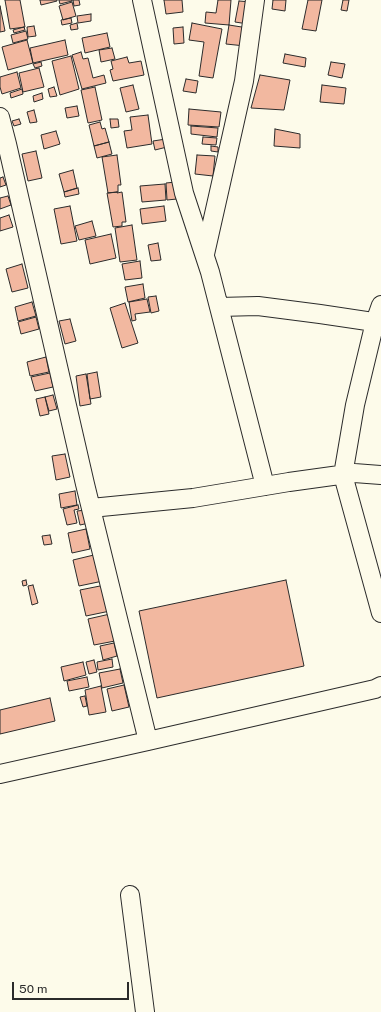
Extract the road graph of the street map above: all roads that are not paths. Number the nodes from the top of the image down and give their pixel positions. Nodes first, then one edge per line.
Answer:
1 (142, 0) edge
2 (255, 0) edge
3 (0, 117) edge
4 (204, 255) junction
5 (381, 305) edge
6 (219, 307) junction
7 (378, 322) edge
8 (343, 475) junction
9 (381, 475) edge
10 (265, 486) junction
11 (91, 508) junction
12 (381, 613) edge
13 (381, 686) edge
14 (148, 741) junction
15 (0, 774) edge
16 (130, 895) dead end
17 (146, 1012) edge

1 - 4 street
2 - 4 street
3 - 11 street
4 - 6 street
5 - 7 street
6 - 7 street
6 - 10 street
7 - 8 street
8 - 9 street
8 - 10 street
8 - 12 street
10 - 11 street
11 - 14 street
13 - 14 street
14 - 15 street
16 - 17 street

